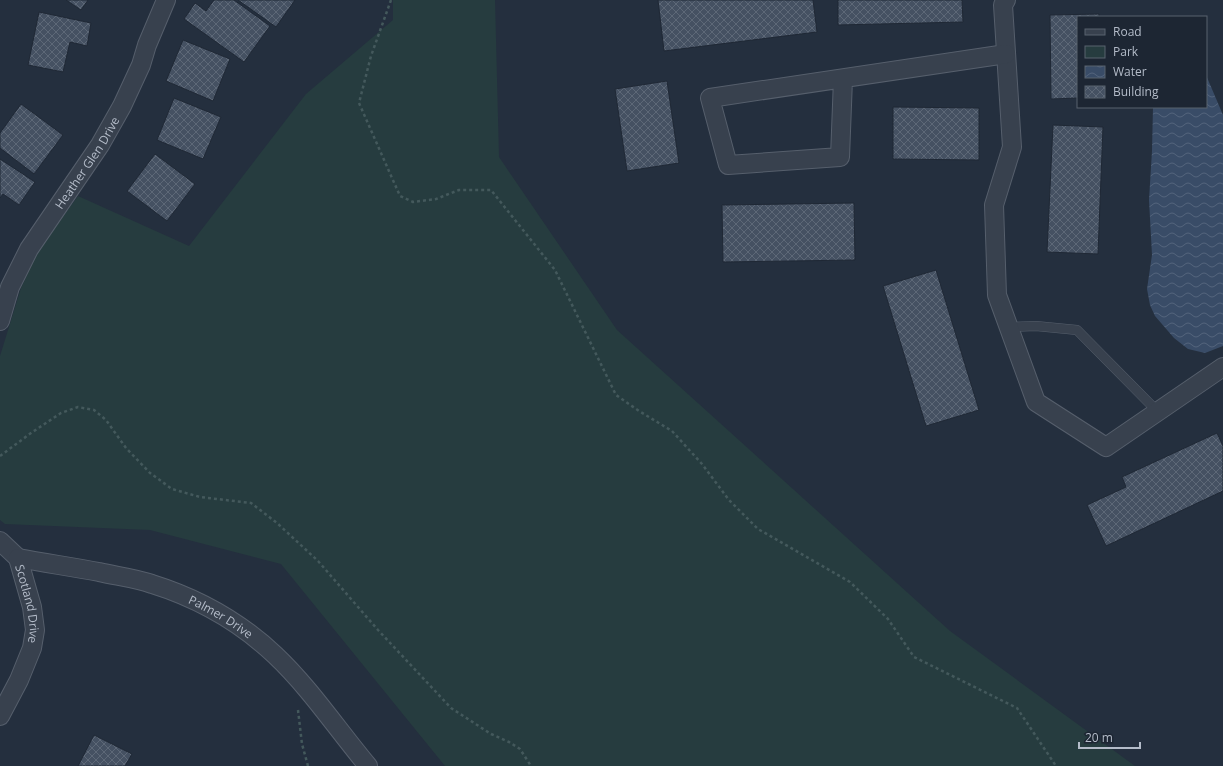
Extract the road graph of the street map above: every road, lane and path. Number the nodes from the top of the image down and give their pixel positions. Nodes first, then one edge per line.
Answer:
1 (166, 0) edge
2 (391, 0) edge
3 (1006, 0) edge
4 (1006, 54) junction
5 (842, 79) junction
6 (0, 322) edge
7 (1009, 327) junction
8 (1223, 367) edge
9 (1158, 412) junction
10 (0, 456) edge
11 (0, 541) edge
12 (18, 558) junction
13 (301, 683) junction
14 (0, 716) edge
15 (308, 766) edge
16 (368, 766) edge
17 (531, 766) edge
18 (1056, 766) edge

1 - 6 street, Heather Glen Drive
2 - 18 path
3 - 4 street
4 - 5 street
4 - 7 street
5 - 5 street
7 - 9 lane
7 - 9 street
8 - 9 street
10 - 17 path
11 - 12 street, Scotland Drive
12 - 13 street, Palmer Drive
12 - 14 street, Scotland Drive
13 - 15 path
13 - 16 street, Palmer Drive

